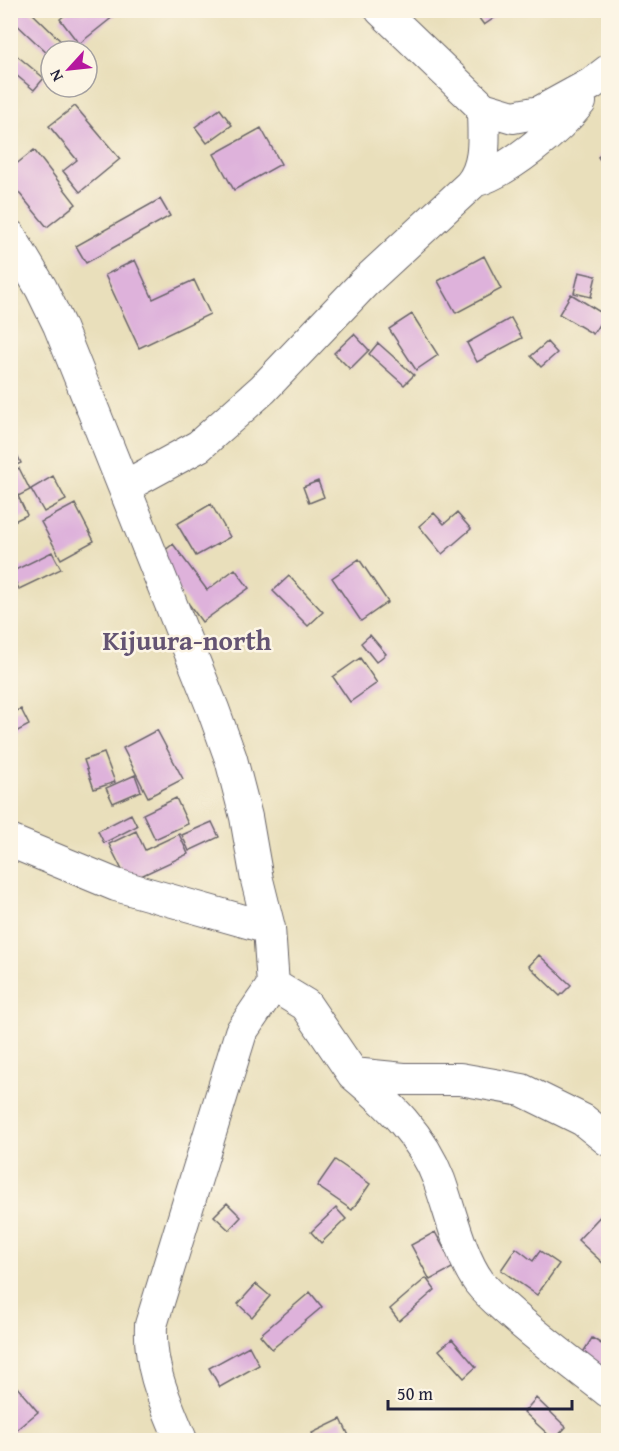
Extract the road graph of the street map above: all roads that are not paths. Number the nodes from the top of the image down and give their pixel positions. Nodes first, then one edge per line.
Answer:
1 (381, 10) edge
2 (600, 77) edge
3 (483, 108) junction
4 (474, 181) junction
5 (10, 236) edge
6 (124, 487) junction
7 (10, 842) edge
8 (269, 928) junction
9 (273, 985) junction
10 (353, 1074) junction
11 (609, 1140) edge
12 (609, 1391) edge
13 (181, 1440) edge

1 - 3 street
2 - 3 street
2 - 4 street
3 - 4 street
4 - 6 street
5 - 6 street
6 - 8 street
7 - 8 street
8 - 9 street
9 - 10 street
9 - 13 street
10 - 11 street
10 - 12 street

